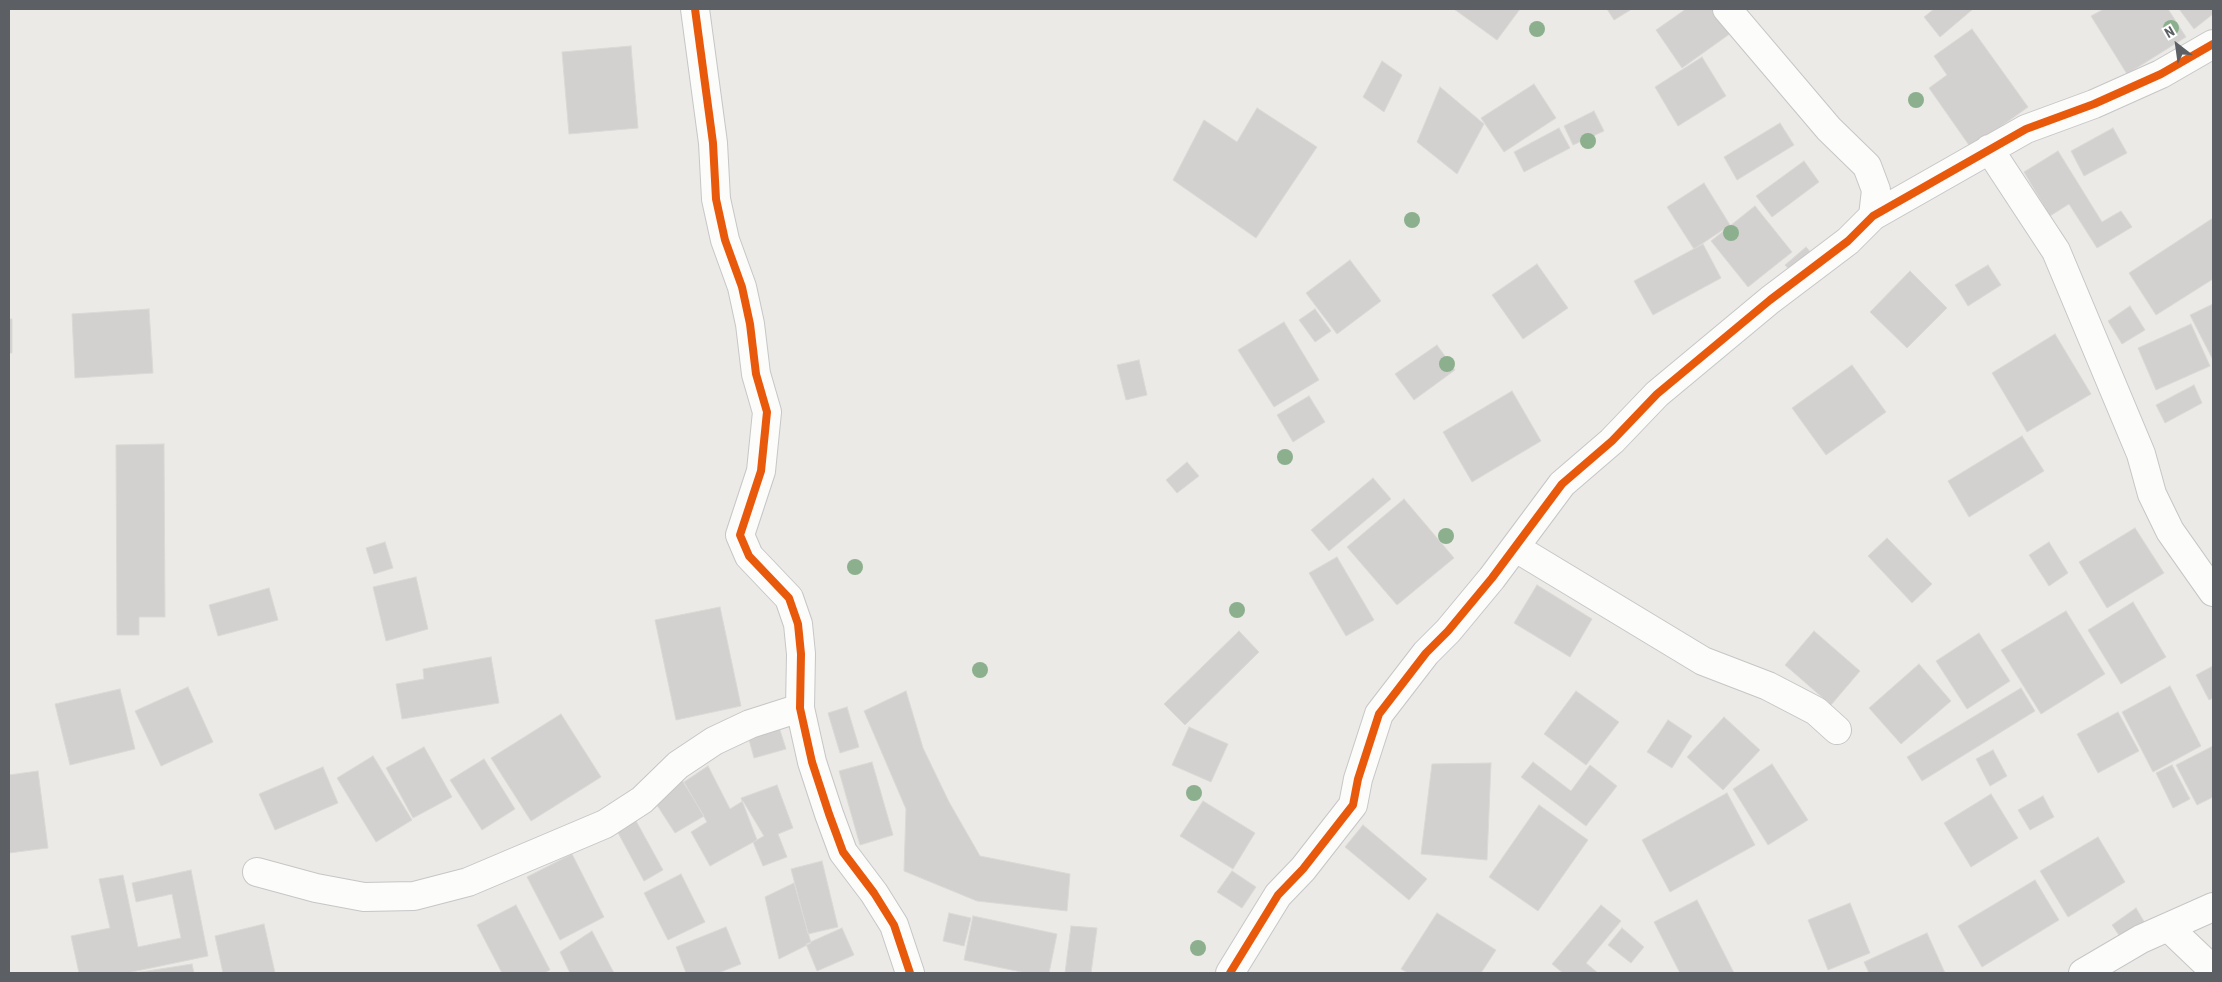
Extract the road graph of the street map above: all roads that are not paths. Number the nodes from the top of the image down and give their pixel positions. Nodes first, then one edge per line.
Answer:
1 (695, 9) edge
2 (1727, 9) edge
3 (2213, 44) edge
4 (1988, 149) junction
5 (1873, 216) junction
6 (1516, 548) junction
7 (2213, 592) edge
8 (800, 708) junction
9 (1836, 730) dead end
10 (257, 872) dead end
11 (2213, 908) edge
12 (2168, 927) junction
13 (2213, 970) edge
14 (910, 973) edge
15 (1230, 973) edge
16 (2083, 973) edge

1 - 8 street
2 - 5 street
3 - 4 street
4 - 5 street
4 - 7 street
5 - 6 street
6 - 9 street
6 - 15 street
8 - 10 street
8 - 14 street
11 - 12 street
12 - 13 street
12 - 16 street

